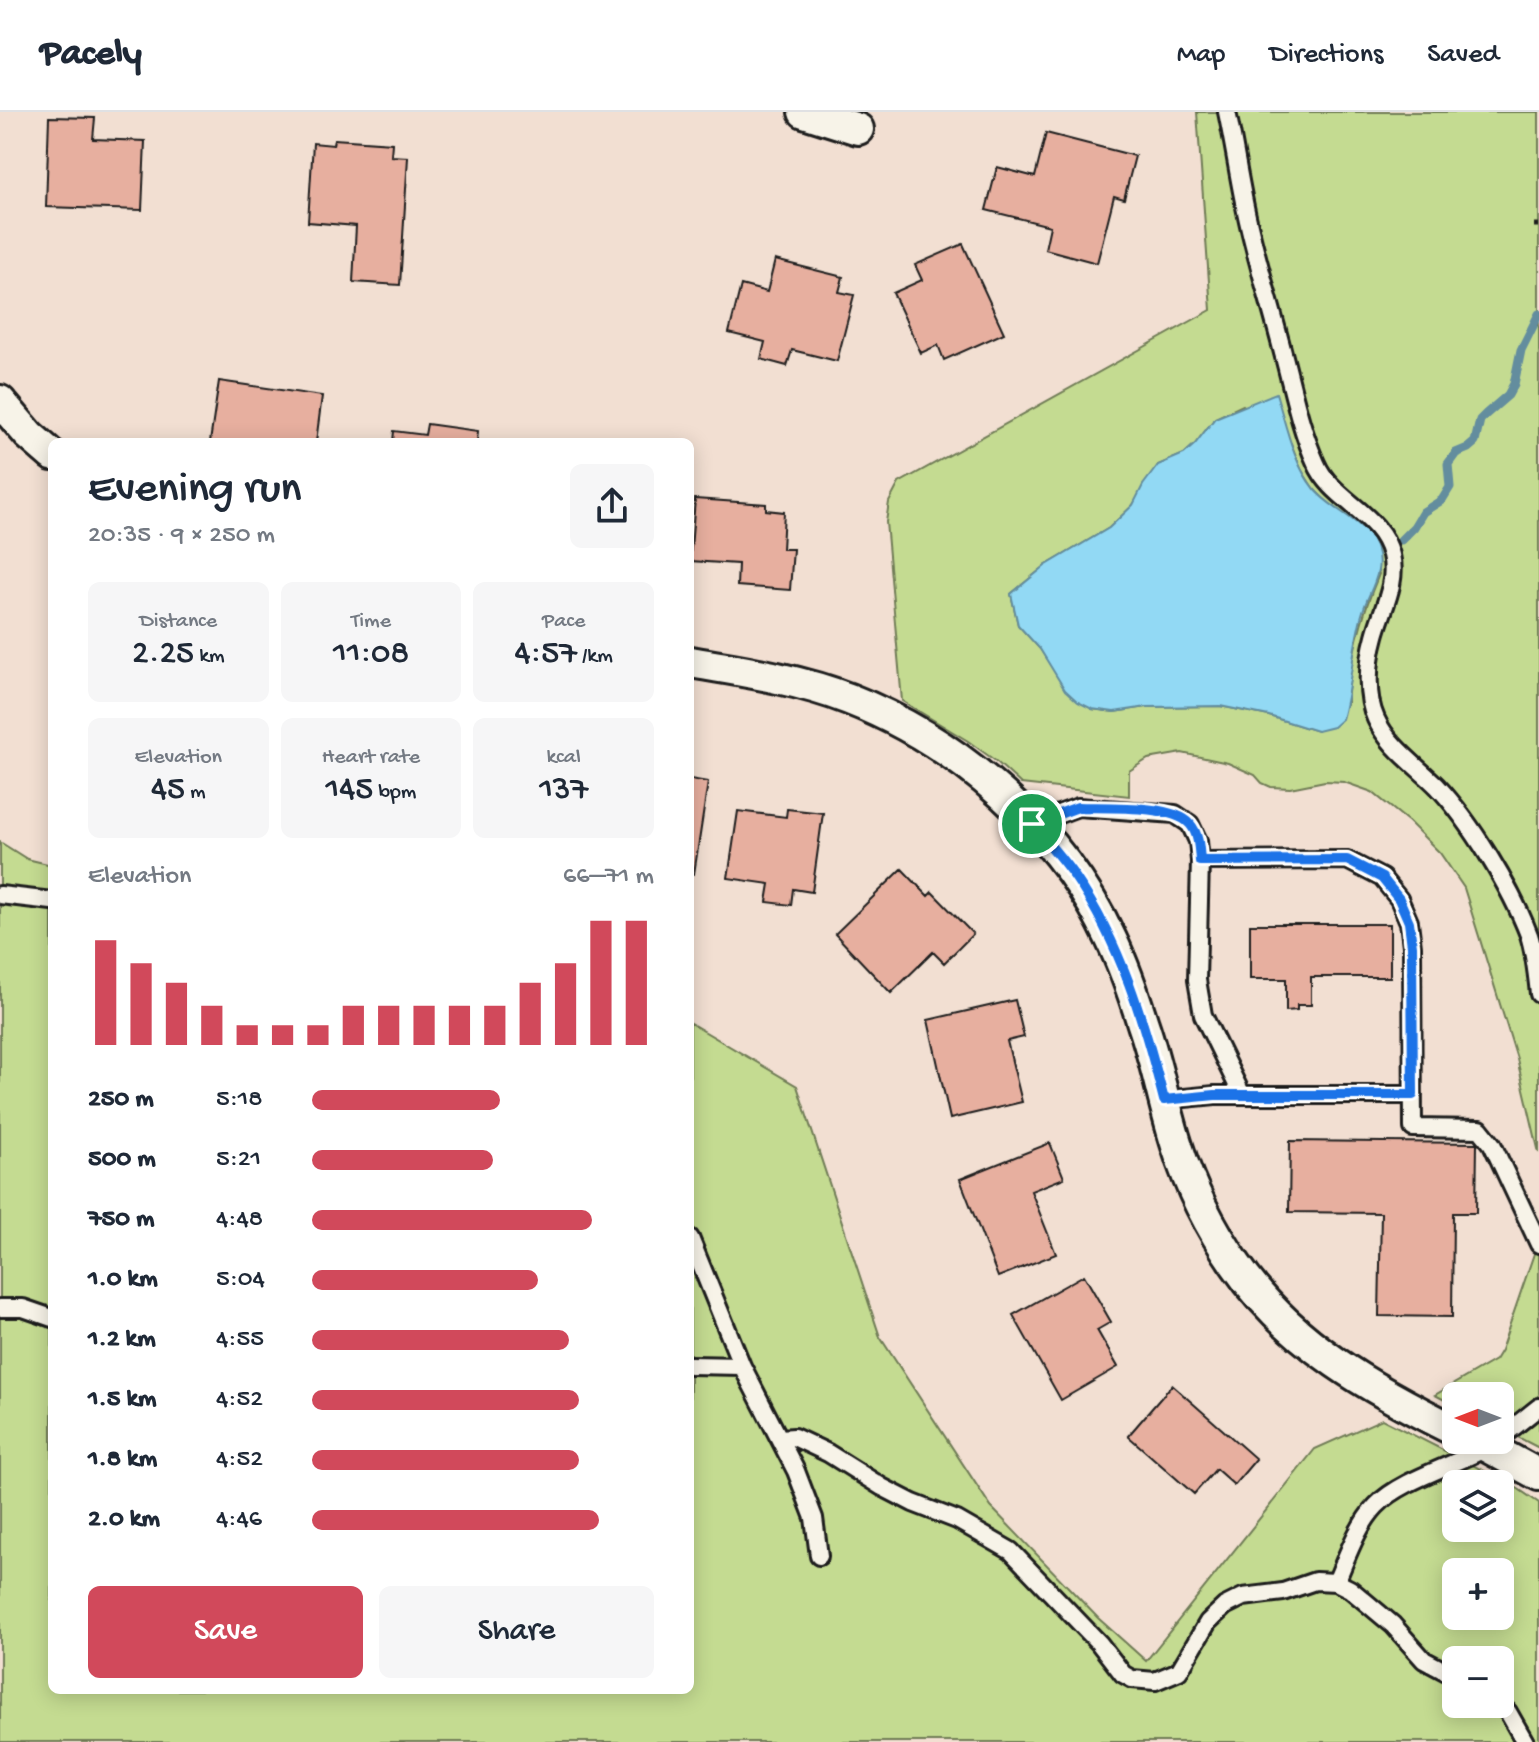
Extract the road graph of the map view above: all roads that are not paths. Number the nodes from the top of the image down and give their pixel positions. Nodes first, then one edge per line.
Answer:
1 (804, 112) edge
2 (1227, 112) edge
3 (858, 129) dead end
4 (0, 401) edge
5 (48, 452) edge
6 (694, 663) edge
7 (1032, 824) junction
8 (1200, 861) junction
9 (0, 895) edge
10 (48, 901) edge
11 (1539, 994) edge
12 (1242, 1095) junction
13 (1413, 1095) junction
14 (1164, 1100) junction
15 (1539, 1244) edge
16 (694, 1248) edge
17 (0, 1308) edge
18 (48, 1317) edge
19 (694, 1365) edge
20 (742, 1366) junction
21 (1539, 1391) edge
22 (1536, 1410) edge
23 (1442, 1424) edge
24 (1514, 1425) edge
25 (780, 1438) junction
26 (1465, 1454) edge
27 (1509, 1454) edge
28 (1539, 1475) edge
29 (819, 1556) dead end
30 (1336, 1582) junction
31 (1442, 1670) edge
32 (1511, 1718) edge
33 (1525, 1742) edge

1 - 3 street
2 - 11 lane
4 - 5 street
6 - 7 street
7 - 8 lane
7 - 14 street
8 - 12 lane
8 - 13 lane
9 - 10 lane
12 - 13 lane
12 - 14 lane
13 - 15 lane
14 - 23 street
16 - 20 lane
17 - 18 lane
19 - 20 lane
20 - 25 lane
21 - 22 lane
22 - 24 lane
25 - 29 lane
25 - 30 lane
26 - 30 lane
27 - 28 street
30 - 31 lane
32 - 33 lane

